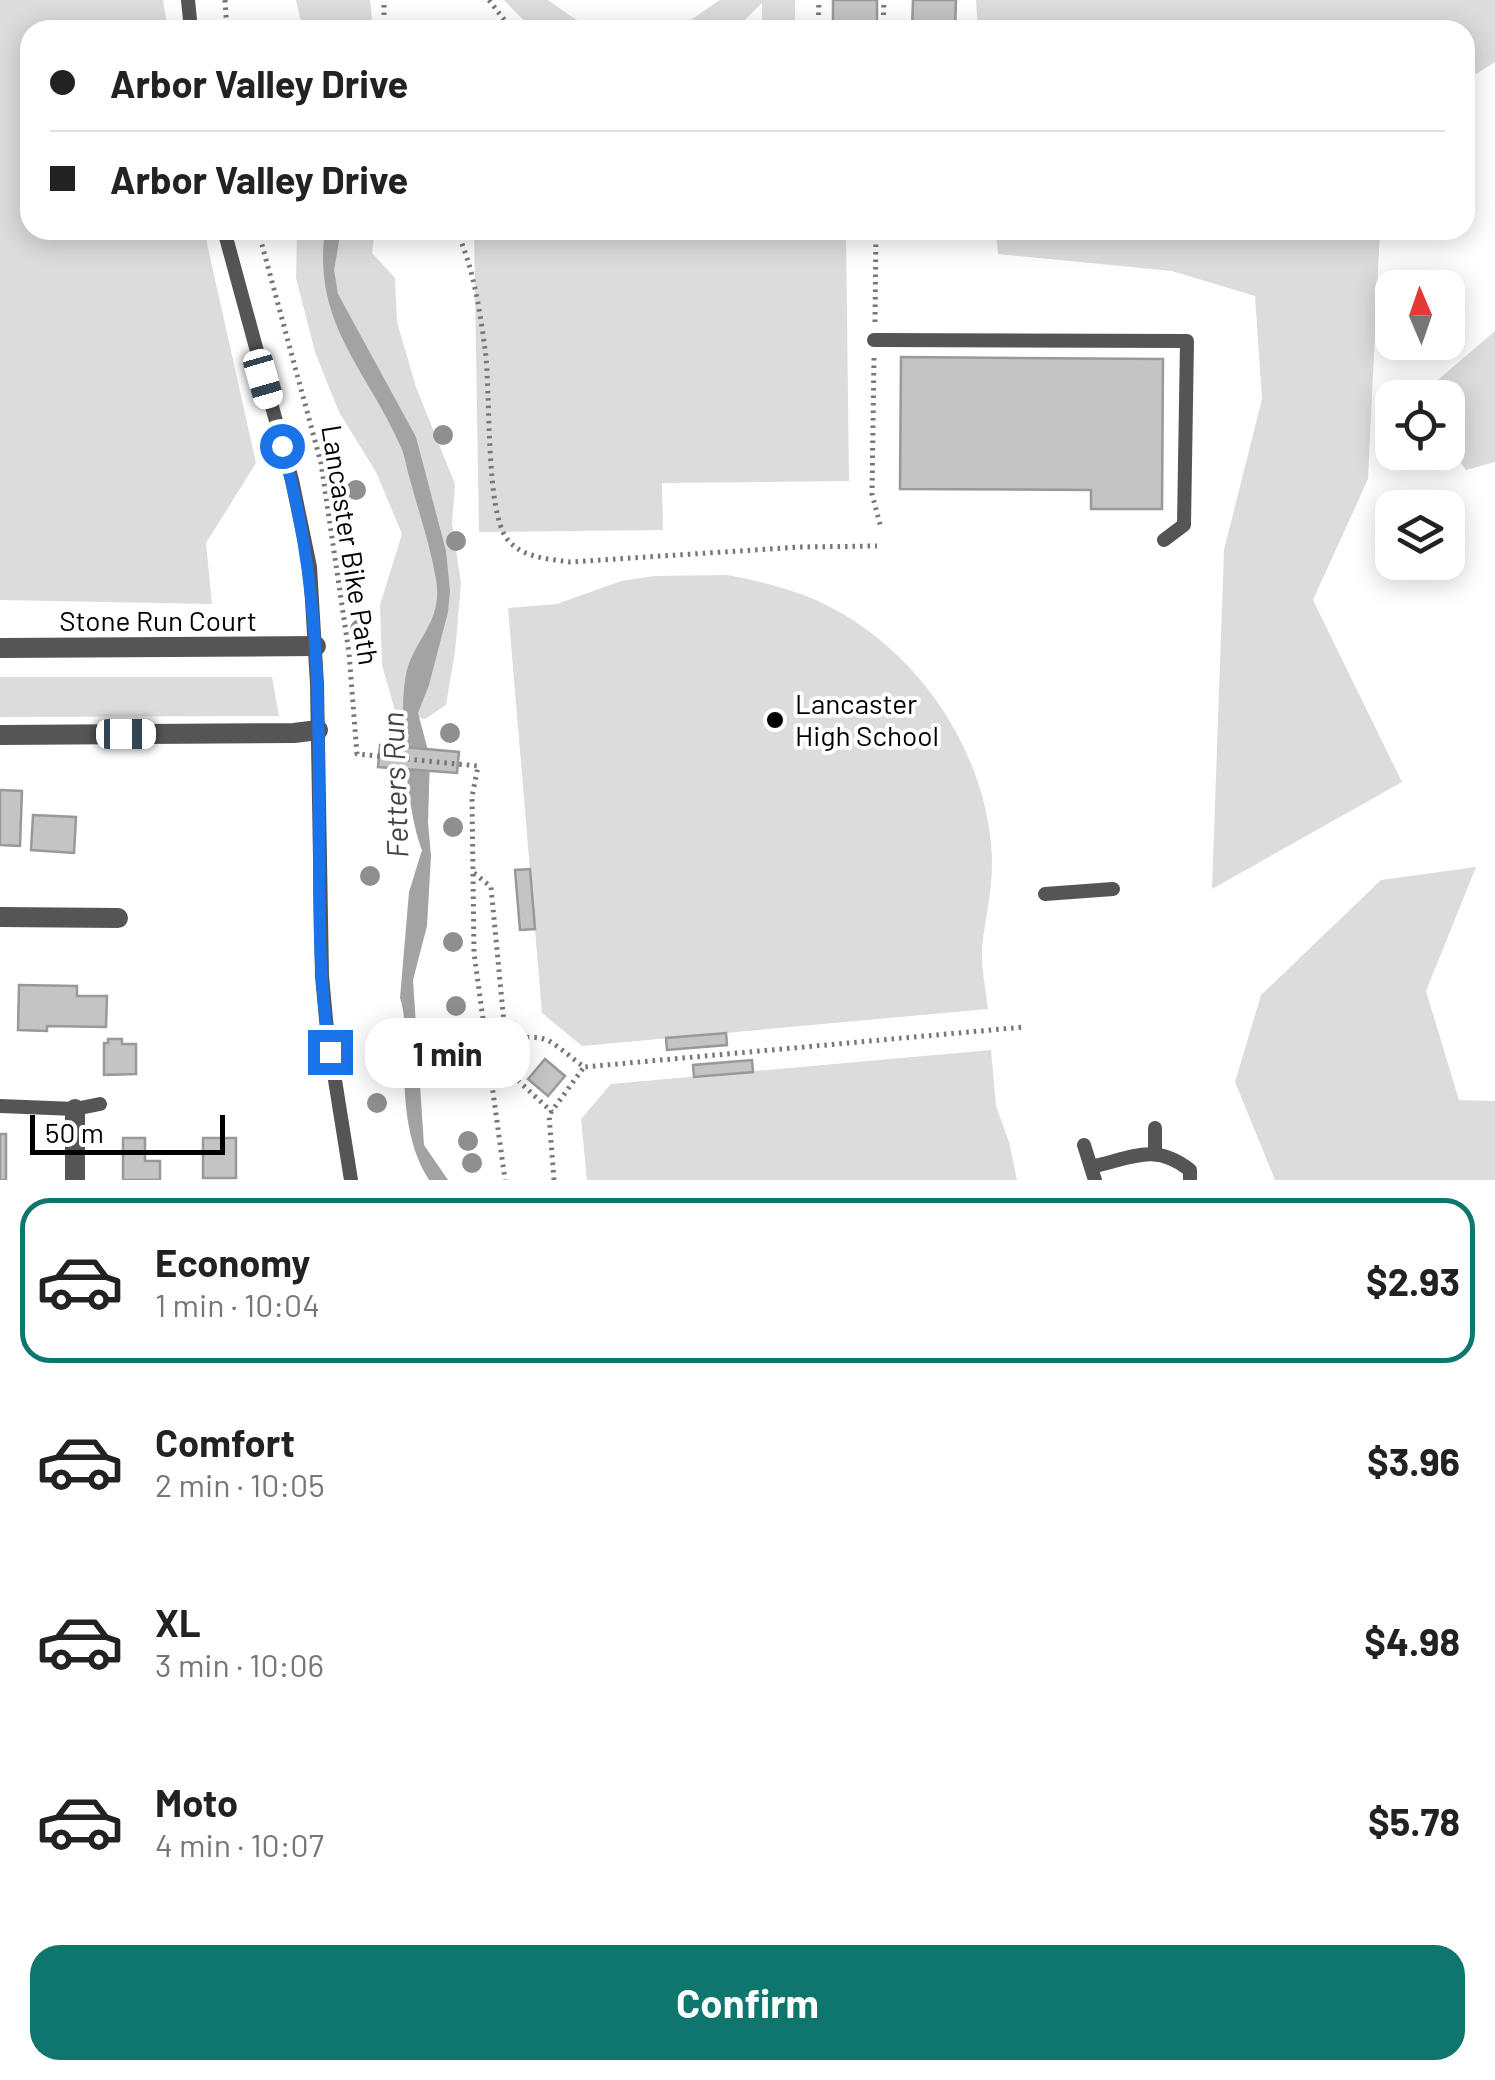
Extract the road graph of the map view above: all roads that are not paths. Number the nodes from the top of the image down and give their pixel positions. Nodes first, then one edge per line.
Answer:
1 (227, 240) edge
2 (874, 340) road end
3 (1164, 540) dead end
4 (316, 646) junction
5 (0, 648) edge
6 (318, 730) junction
7 (0, 735) edge
8 (1112, 890) dead end
9 (1045, 894) dead end
10 (0, 917) edge
11 (118, 918) dead end
12 (100, 1104) dead end
13 (0, 1106) edge
14 (75, 1109) junction
15 (1154, 1128) dead end
16 (1084, 1145) dead end
17 (1155, 1152) junction
18 (1093, 1174) edge
19 (75, 1180) edge
20 (351, 1180) edge
21 (1190, 1180) edge

1 - 4 lane
2 - 3 lane
4 - 5 street, Stone Run Court
4 - 6 lane
6 - 7 street
6 - 20 lane
8 - 9 lane
10 - 11 street
12 - 14 lane
13 - 14 lane
14 - 19 street
15 - 17 lane
16 - 18 lane
17 - 18 lane
17 - 21 lane

